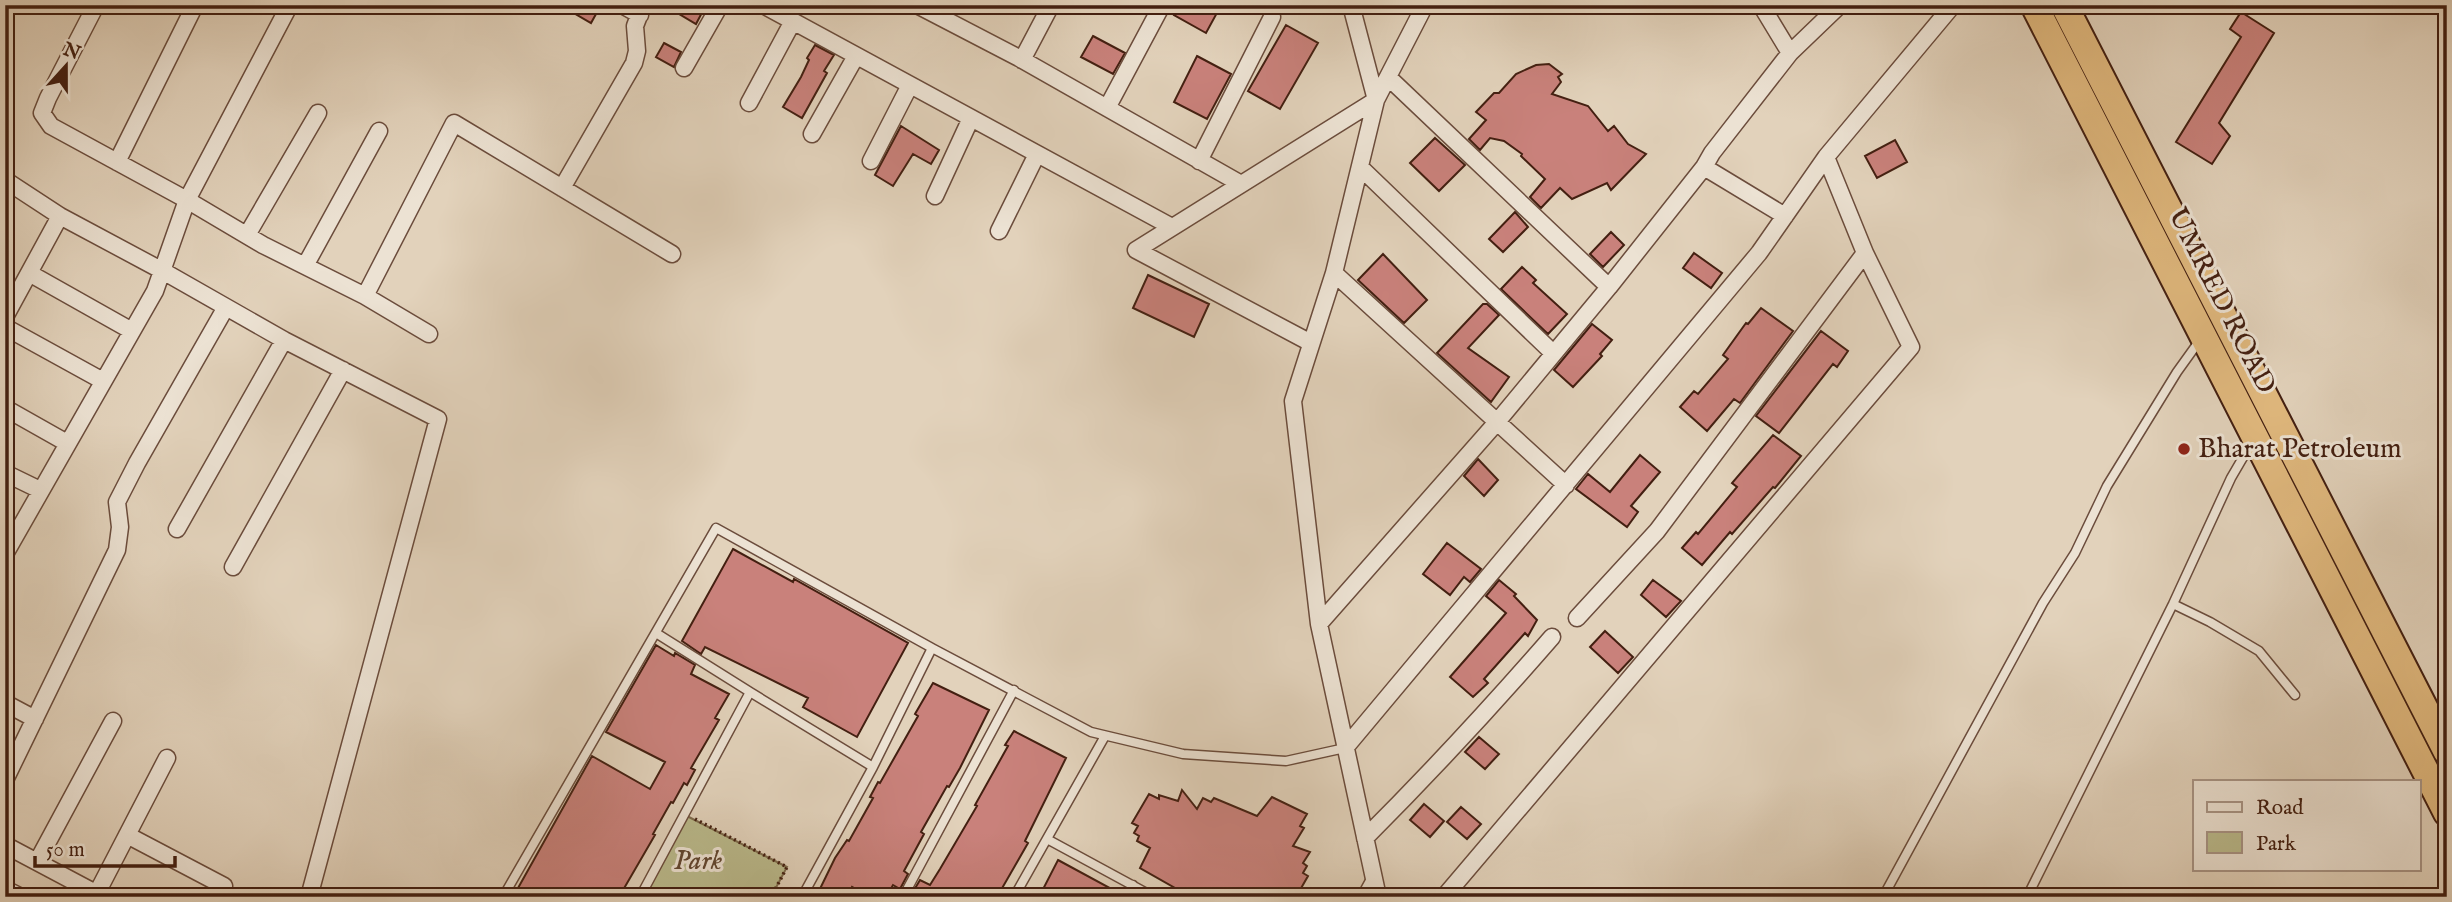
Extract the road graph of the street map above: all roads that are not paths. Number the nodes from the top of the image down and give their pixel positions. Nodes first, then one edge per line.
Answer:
1 (96, 5) edge
2 (195, 5) edge
3 (622, 5) edge
4 (720, 5) edge
5 (763, 5) edge
6 (917, 5) edge
7 (1051, 5) edge
8 (1162, 5) edge
9 (1351, 5) edge
10 (1425, 5) edge
11 (1761, 5) edge
12 (1840, 5) edge
13 (1953, 5) edge
14 (2034, 5) edge
15 (2064, 5) edge
16 (288, 8) dead end
17 (641, 10) edge
18 (1272, 18) dead end
19 (793, 21) junction
20 (1790, 53) junction
21 (856, 56) junction
22 (1022, 60) junction
23 (684, 68) dead end
24 (1388, 77) junction
25 (910, 85) junction
26 (1376, 100) junction
27 (749, 103) dead end
28 (1107, 108) junction
29 (318, 113) dead end
30 (971, 118) junction
31 (379, 131) dead end
32 (812, 134) dead end
33 (1037, 154) junction
34 (1826, 157) junction
35 (1199, 160) junction
36 (871, 161) dead end
37 (117, 162) junction
38 (1704, 167) junction
39 (1361, 168) junction
40 (5, 180) edge
41 (1241, 184) junction
42 (562, 188) junction
43 (935, 196) dead end
44 (187, 200) junction
45 (60, 216) junction
46 (1785, 216) junction
47 (1172, 227) junction
48 (999, 231) dead end
49 (247, 235) junction
50 (1865, 253) junction
51 (672, 254) dead end
52 (305, 266) junction
53 (162, 270) junction
54 (29, 273) junction
55 (1334, 273) junction
56 (1609, 287) junction
57 (365, 296) junction
58 (226, 307) junction
59 (5, 317) edge
60 (5, 327) edge
61 (132, 331) junction
62 (429, 334) dead end
63 (2204, 335) junction
64 (284, 340) junction
65 (1311, 343) junction
66 (1553, 353) junction
67 (343, 370) junction
68 (103, 381) junction
69 (5, 408) edge
70 (1497, 422) junction
71 (2254, 438) junction
72 (67, 443) junction
73 (5, 473) edge
74 (1566, 485) junction
75 (40, 490) junction
76 (177, 529) dead end
77 (6, 551) edge
78 (233, 567) dead end
79 (2173, 604) junction
80 (1577, 618) dead end
81 (1319, 624) junction
82 (656, 633) junction
83 (1552, 637) dead end
84 (932, 649) junction
85 (1014, 690) junction
86 (750, 692) junction
87 (2295, 695) dead end
88 (5, 703) edge
89 (35, 719) junction
90 (113, 721) dead end
91 (1105, 736) junction
92 (1345, 748) junction
93 (2447, 752) edge
94 (167, 758) dead end
95 (873, 768) junction
96 (7, 772) edge
97 (2447, 813) edge
98 (127, 835) junction
99 (1365, 838) junction
100 (1046, 839) junction
101 (5, 845) edge
102 (37, 862) junction
103 (1373, 874) junction
104 (224, 886) dead end
105 (1133, 886) junction
106 (5, 890) edge
107 (100, 895) edge
108 (21, 897) edge
109 (309, 897) edge
110 (503, 897) edge
111 (640, 897) edge
112 (802, 897) edge
113 (903, 897) edge
114 (1014, 897) edge
115 (1127, 897) edge
116 (1154, 897) edge
117 (1361, 897) edge
118 (1378, 897) edge
119 (1444, 897) edge
120 (1883, 897) edge
121 (2027, 897) edge

1 - 37 street
2 - 37 street
3 - 17 street
4 - 23 street
5 - 19 street
6 - 22 street
7 - 22 street
8 - 28 street
9 - 26 street
10 - 24 street
11 - 20 street
12 - 20 street
13 - 34 street
14 - 63 highway, UMRED ROAD
15 - 93 highway
16 - 44 street
17 - 42 street
18 - 35 street
19 - 21 street
19 - 27 street
20 - 38 street
21 - 25 street
21 - 32 street
22 - 28 street
24 - 26 street
24 - 56 street
25 - 30 street
25 - 36 street
26 - 39 street
26 - 41 street
28 - 35 street
29 - 49 street
30 - 33 street
30 - 43 street
31 - 52 street
33 - 47 street
33 - 48 street
34 - 46 street
34 - 50 street
35 - 41 street
37 - 44 street
38 - 46 street
38 - 56 street
39 - 55 street
39 - 66 street
40 - 45 street
41 - 47 street
42 - 51 street
42 - 57 street
44 - 49 street
44 - 53 street
45 - 53 street
45 - 54 street
46 - 74 street
47 - 65 street
49 - 52 street
50 - 80 street
50 - 119 street
52 - 57 street
53 - 58 street
53 - 61 street
54 - 59 street
54 - 61 street
55 - 65 street
55 - 70 street
56 - 66 street
57 - 62 street
58 - 64 street
58 - 89 street
60 - 68 street
61 - 68 street
63 - 71 highway, UMRED ROAD
63 - 120 lane
64 - 67 street
64 - 76 street
65 - 81 street
66 - 70 street
67 - 78 street
67 - 109 street
68 - 72 street
69 - 72 street
70 - 74 street
70 - 81 street
71 - 79 lane
71 - 97 highway, UMRED ROAD
72 - 75 street
73 - 75 street
74 - 92 street
75 - 77 street
79 - 87 lane
79 - 121 lane
81 - 92 street
82 - 84 lane
82 - 86 lane
82 - 110 lane
83 - 99 street
84 - 85 lane
84 - 95 lane
85 - 91 lane
85 - 113 lane
86 - 95 lane
86 - 111 lane
88 - 89 street
89 - 96 street
90 - 102 street
91 - 92 lane
91 - 100 lane
92 - 99 street
94 - 98 street
95 - 112 lane
98 - 104 street
98 - 107 street
99 - 103 street
100 - 105 lane
100 - 114 lane
101 - 102 street
102 - 107 street
103 - 117 lane
103 - 118 street
105 - 115 lane
105 - 116 lane
106 - 108 street

